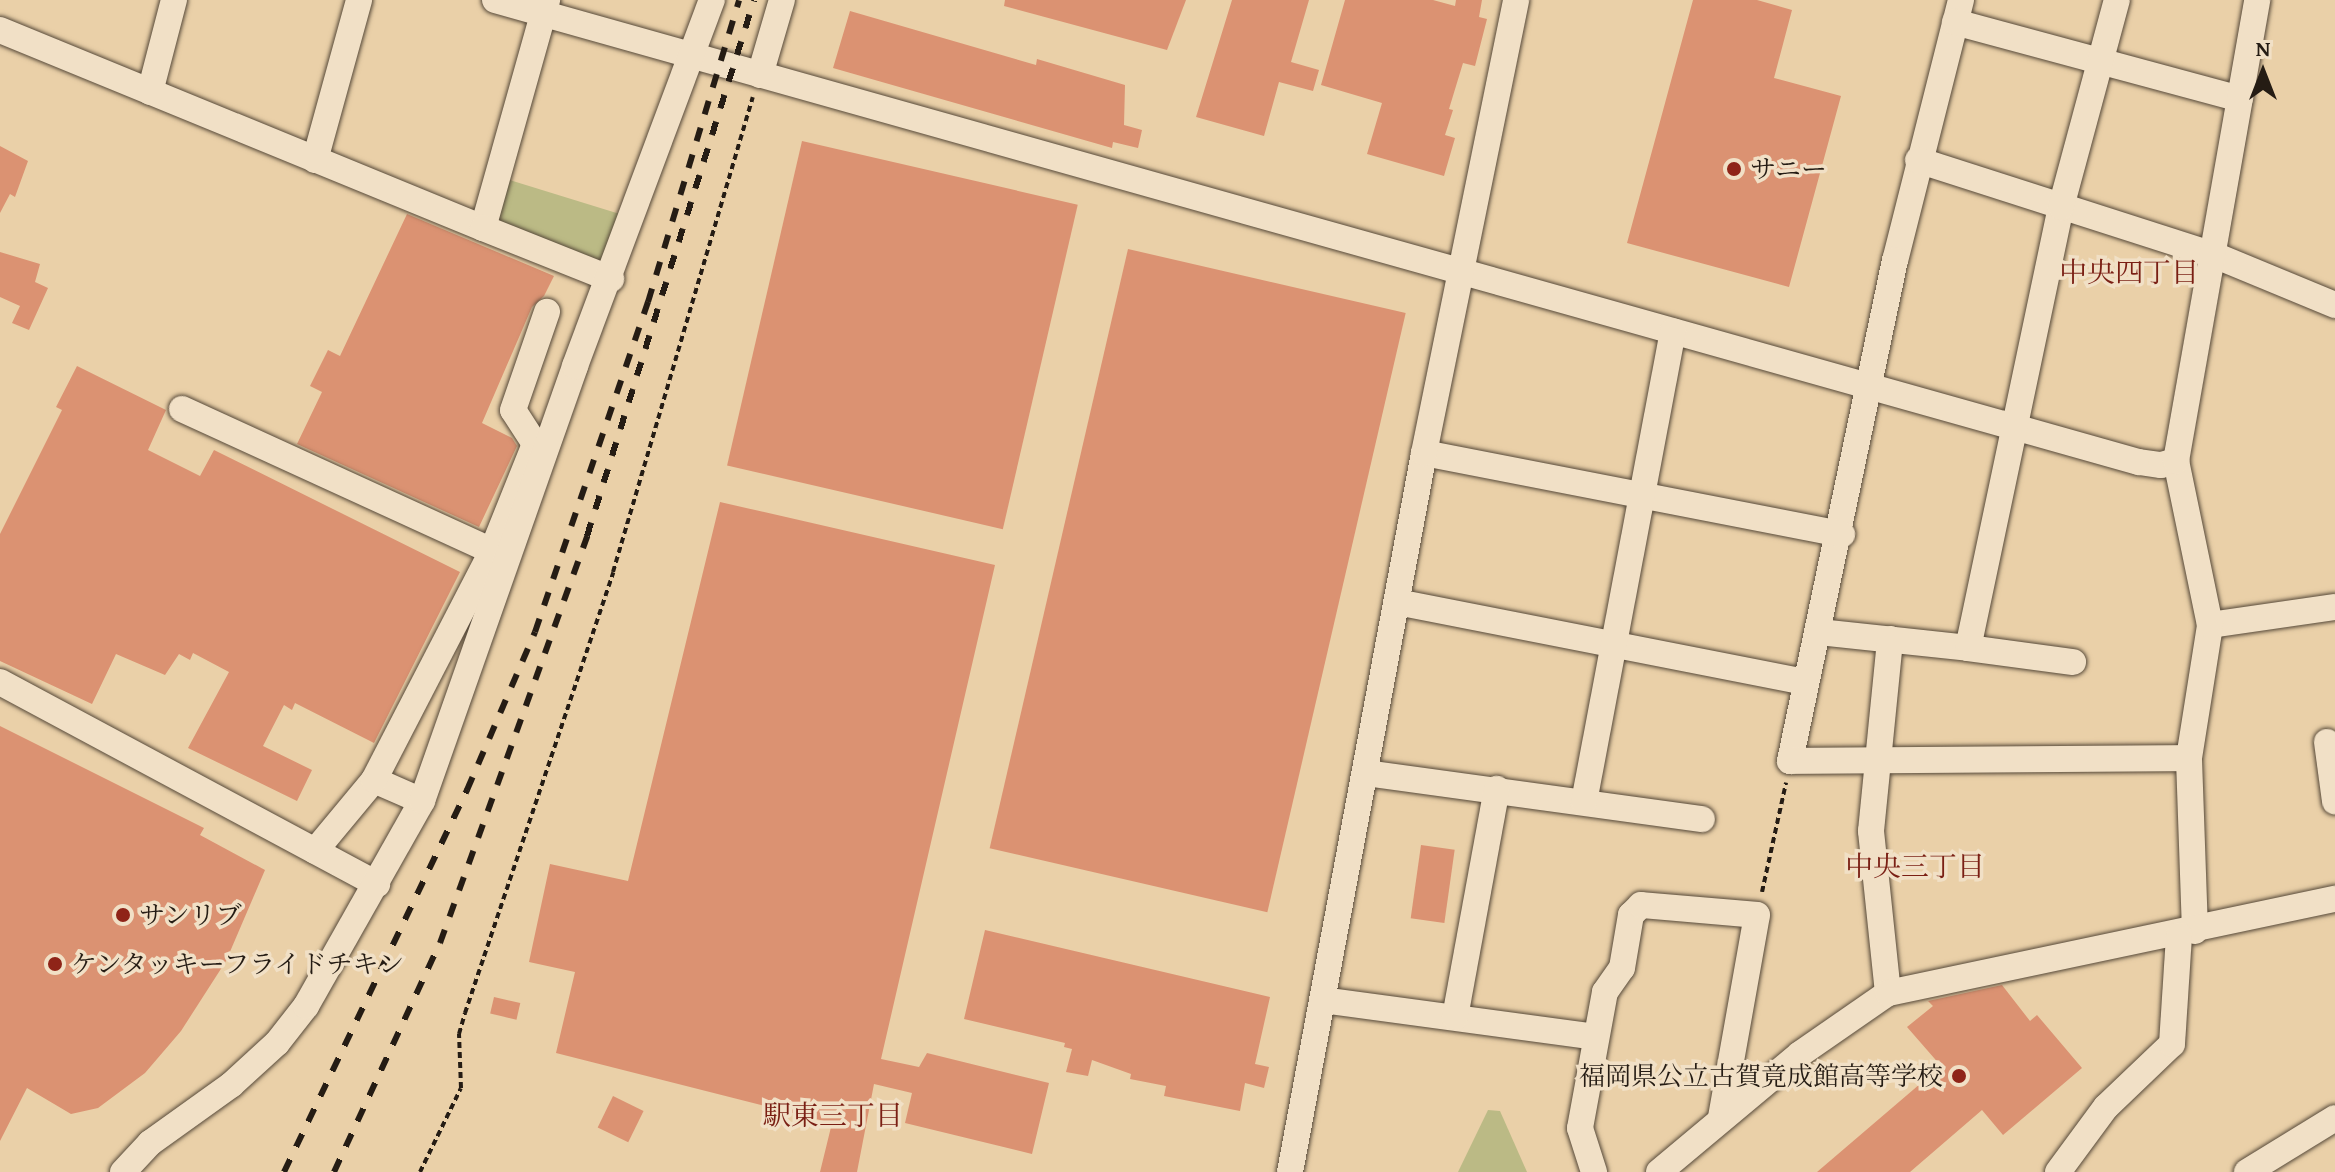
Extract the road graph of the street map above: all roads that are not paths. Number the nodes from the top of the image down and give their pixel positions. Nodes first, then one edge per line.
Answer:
1 (174, 0) edge
2 (359, 0) edge
3 (495, 0) edge
4 (712, 0) edge
5 (782, 0) edge
6 (1516, 0) edge
7 (2117, 0) edge
8 (2257, 0) edge
9 (545, 7) edge
10 (1958, 11) edge
11 (0, 30) edge
12 (695, 57) junction
13 (2100, 62) junction
14 (760, 75) junction
15 (150, 92) junction
16 (2240, 99) junction
17 (315, 160) junction
18 (1918, 160) junction
19 (2061, 207) junction
20 (483, 228) junction
21 (2214, 255) junction
22 (1461, 268) junction
23 (611, 279) junction
24 (2335, 305) edge
25 (547, 312) dead end
26 (1673, 331) junction
27 (1873, 388) junction
28 (182, 409) dead end
29 (2016, 427) junction
30 (1424, 453) junction
31 (2176, 461) junction
32 (1642, 495) junction
33 (1842, 534) junction
34 (492, 551) junction
35 (1397, 602) junction
36 (2335, 607) edge
37 (2210, 625) junction
38 (1819, 632) junction
39 (1890, 639) junction
40 (1614, 645) junction
41 (1968, 648) junction
42 (2073, 662) dead end
43 (0, 682) edge
44 (1806, 682) junction
45 (2327, 742) dead end
46 (2189, 758) junction
47 (1875, 764) junction
48 (1365, 773) junction
49 (374, 780) junction
50 (1497, 789) junction
51 (422, 801) junction
52 (2335, 801) edge
53 (1584, 802) junction
54 (1702, 819) dead end
55 (315, 851) junction
56 (377, 884) junction
57 (2335, 899) edge
58 (2187, 933) junction
59 (1888, 993) junction
60 (1323, 1000) junction
61 (1455, 1017) junction
62 (1596, 1037) junction
63 (1721, 1118) junction
64 (2335, 1118) edge
65 (123, 1172) edge
66 (1290, 1172) edge
67 (1594, 1172) edge
68 (1659, 1172) edge
69 (2058, 1172) edge
70 (2247, 1172) edge

1 - 15 street
2 - 17 street
3 - 9 street
4 - 12 street
5 - 14 street
6 - 22 street
7 - 13 street
8 - 16 street
9 - 12 street
9 - 20 street
10 - 13 street
10 - 18 street
11 - 15 street
12 - 14 street
12 - 23 street
13 - 16 street
13 - 19 street
14 - 22 street
15 - 17 street
16 - 21 street
17 - 20 street
18 - 19 street
18 - 27 street
19 - 21 street
19 - 29 street
20 - 23 street
21 - 24 street
21 - 31 street
22 - 26 street
22 - 30 street
23 - 51 street
25 - 34 street
26 - 27 street
26 - 32 street
27 - 29 street
27 - 33 street
28 - 34 street
29 - 31 street
29 - 41 street
30 - 32 street
30 - 35 street
31 - 37 street
32 - 33 street
32 - 40 street
33 - 38 street
34 - 49 street
35 - 40 street
35 - 48 street
36 - 37 street
37 - 46 street
38 - 39 street
38 - 44 street
39 - 41 street
39 - 47 street
40 - 44 street
40 - 53 street
41 - 42 street
43 - 55 street
44 - 47 street
45 - 52 street
46 - 47 street
46 - 58 street
47 - 59 street
48 - 50 street
48 - 60 street
49 - 51 street
49 - 55 street
50 - 53 street
50 - 61 street
51 - 56 street
53 - 54 street
55 - 56 street
56 - 65 street
57 - 58 street
58 - 59 street
58 - 69 street
59 - 63 street
60 - 61 street
60 - 66 street
61 - 62 street
62 - 63 street
62 - 67 street
63 - 68 street
64 - 70 street

